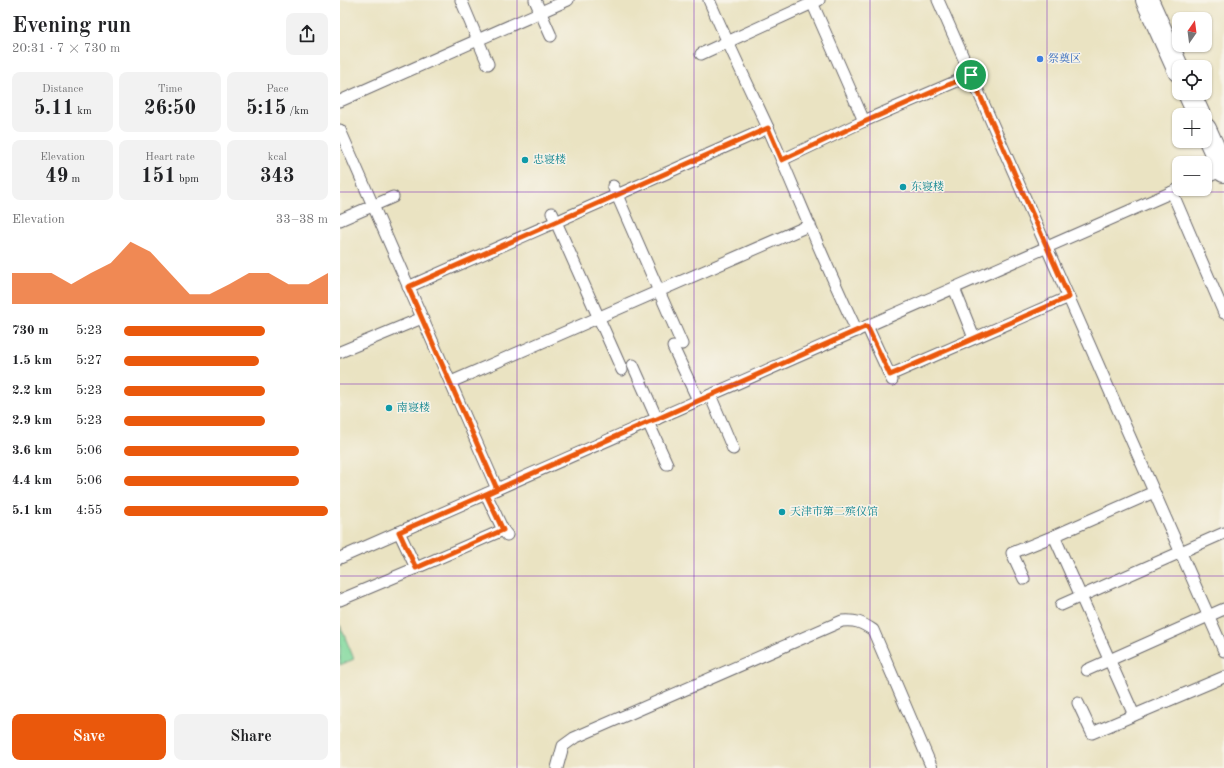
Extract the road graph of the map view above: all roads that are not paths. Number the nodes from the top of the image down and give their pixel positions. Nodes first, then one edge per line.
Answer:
1 (460, 0) edge
2 (535, 0) edge
3 (568, 0) edge
4 (709, 0) edge
5 (938, 0) edge
6 (1147, 0) edge
7 (814, 1) edge
8 (540, 12) junction
9 (551, 36) dead end
10 (478, 40) junction
11 (728, 42) junction
12 (701, 54) dead end
13 (1174, 60) edge
14 (488, 64) dead end
15 (971, 75) junction
16 (340, 101) edge
17 (864, 122) junction
18 (768, 128) junction
19 (340, 130) edge
20 (1210, 148) edge
21 (782, 160) junction
22 (1217, 173) edge
23 (615, 191) junction
24 (1172, 192) edge
25 (1178, 196) edge
26 (393, 197) dead end
27 (373, 206) junction
28 (554, 218) junction
29 (340, 220) edge
30 (810, 225) junction
31 (1047, 247) junction
32 (408, 287) junction
33 (954, 288) junction
34 (659, 291) junction
35 (1069, 297) junction
36 (1224, 313) edge
37 (422, 318) junction
38 (599, 318) junction
39 (867, 326) junction
40 (857, 331) junction
41 (974, 338) junction
42 (340, 352) edge
43 (633, 365) dead end
44 (622, 370) dead end
45 (451, 382) junction
46 (710, 395) junction
47 (698, 400) junction
48 (652, 421) junction
49 (733, 449) dead end
50 (667, 464) dead end
51 (497, 489) junction
52 (1154, 492) junction
53 (486, 494) junction
54 (399, 532) junction
55 (1224, 533) edge
56 (1054, 536) junction
57 (1181, 552) junction
58 (340, 558) edge
59 (416, 568) junction
60 (1024, 579) dead end
61 (1081, 596) junction
62 (340, 600) edge
63 (1061, 605) dead end
64 (1224, 608) edge
65 (1208, 615) junction
66 (1224, 651) edge
67 (1109, 660) junction
68 (1087, 670) dead end
69 (1224, 677) edge
70 (1078, 703) dead end
71 (1134, 715) junction
72 (557, 768) edge
73 (932, 768) edge

1 - 10 lane
2 - 8 lane
3 - 8 lane
4 - 11 lane
5 - 15 lane
6 - 13 street
7 - 11 lane
7 - 17 lane
8 - 9 lane
8 - 10 lane
10 - 14 lane
10 - 16 lane
11 - 12 lane
11 - 18 lane
15 - 17 lane
15 - 31 lane
17 - 21 lane
18 - 21 lane
18 - 23 lane
19 - 27 lane
20 - 22 street
21 - 30 lane
23 - 28 lane
23 - 34 lane
24 - 31 lane
25 - 36 lane
26 - 27 lane
27 - 29 lane
27 - 32 lane
28 - 32 lane
28 - 38 lane
30 - 34 lane
30 - 40 lane
31 - 33 lane
31 - 35 lane
32 - 37 lane
33 - 39 lane
33 - 41 lane
34 - 38 lane
34 - 47 lane
35 - 41 lane
35 - 52 lane
37 - 42 lane
37 - 45 lane
38 - 44 lane
38 - 45 lane
39 - 40 lane
39 - 41 lane
40 - 46 lane
43 - 48 lane
45 - 51 lane
46 - 47 lane
46 - 49 lane
47 - 48 lane
48 - 50 lane
48 - 51 lane
51 - 53 lane
52 - 56 lane
52 - 57 lane
53 - 54 lane
53 - 59 lane
54 - 58 lane
54 - 59 lane
55 - 57 lane
56 - 60 lane
56 - 61 lane
57 - 61 lane
57 - 65 lane
59 - 62 lane
61 - 63 lane
61 - 67 lane
64 - 65 lane
65 - 66 lane
65 - 67 lane
67 - 68 lane
67 - 71 lane
69 - 71 lane
70 - 71 lane
72 - 73 lane

